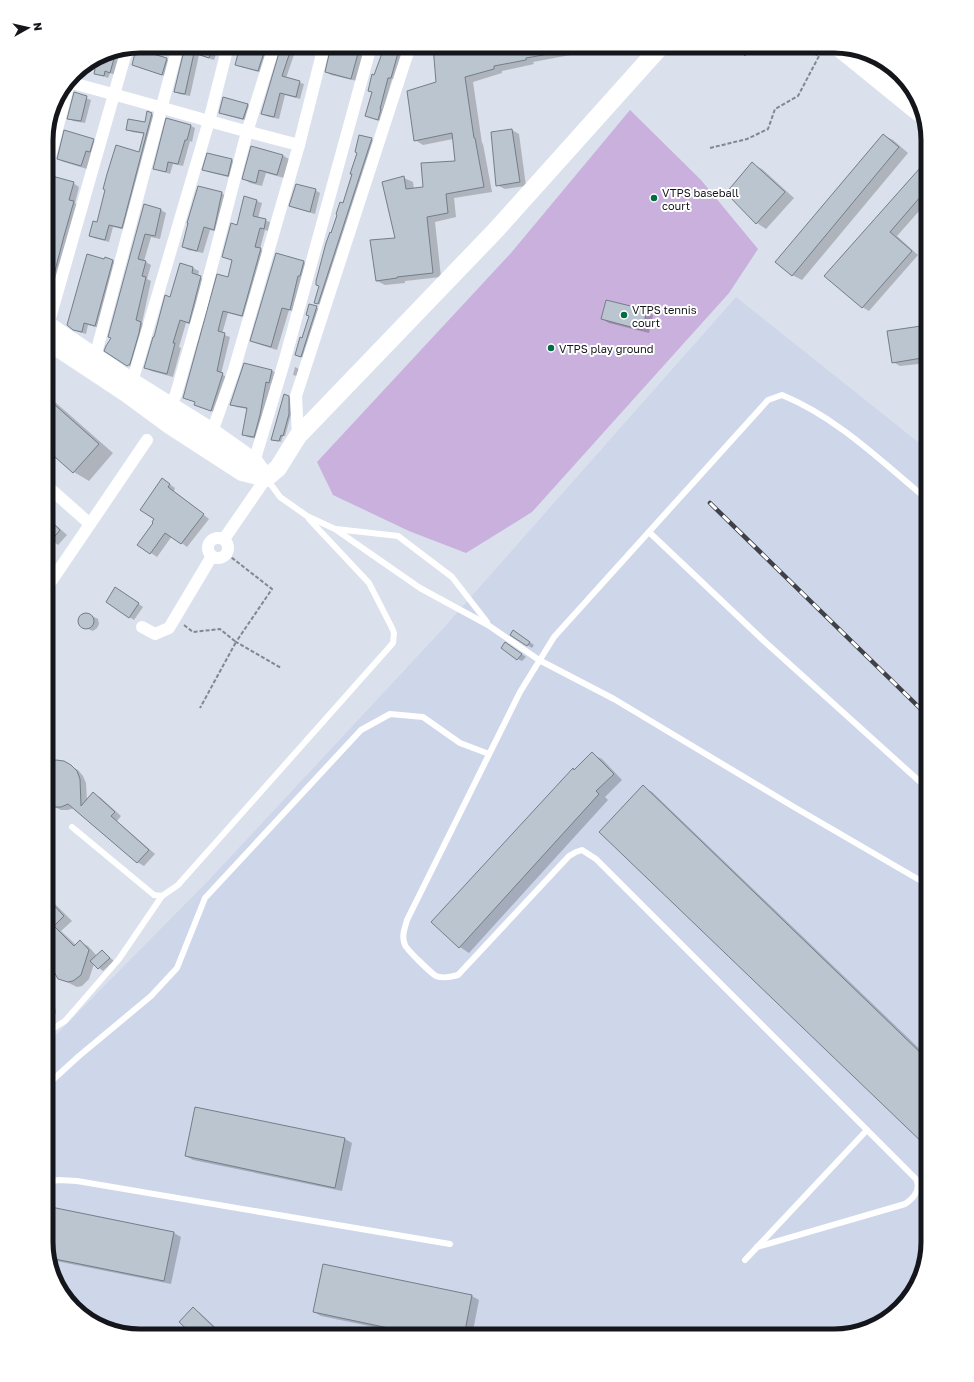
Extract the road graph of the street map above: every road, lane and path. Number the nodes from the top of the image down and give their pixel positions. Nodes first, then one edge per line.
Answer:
1 (176, 53) edge
2 (226, 53) edge
3 (272, 53) edge
4 (322, 53) edge
5 (369, 53) edge
6 (408, 53) edge
7 (655, 53) edge
8 (814, 53) edge
9 (125, 55) edge
10 (851, 55) edge
11 (74, 83) edge
12 (114, 94) junction
13 (65, 96) edge
14 (913, 106) edge
15 (162, 107) junction
16 (209, 121) junction
17 (247, 132) junction
18 (53, 144) edge
19 (299, 145) junction
20 (710, 148) dead end
21 (53, 308) edge
22 (53, 332) edge
23 (53, 333) edge
24 (95, 357) junction
25 (129, 387) junction
26 (171, 405) junction
27 (212, 432) junction
28 (298, 436) junction
29 (147, 440) dead end
30 (248, 467) junction
31 (266, 478) junction
32 (53, 491) edge
33 (921, 494) edge
34 (307, 516) junction
35 (90, 524) junction
36 (335, 529) junction
37 (649, 532) junction
38 (224, 539) junction
39 (227, 554) junction
40 (212, 556) junction
41 (53, 579) edge
42 (175, 619) junction
43 (488, 625) junction
44 (142, 627) dead end
45 (236, 642) junction
46 (539, 660) junction
47 (282, 668) dead end
48 (200, 708) dead end
49 (489, 754) junction
50 (921, 783) edge
51 (72, 827) dead end
52 (921, 881) edge
53 (162, 896) junction
54 (53, 1029) edge
55 (53, 1080) edge
56 (868, 1130) junction
57 (53, 1181) edge
58 (450, 1244) dead end
59 (757, 1247) junction
60 (746, 1260) dead end

1 - 15 street
2 - 16 street
3 - 17 street
4 - 19 street
5 - 30 street
6 - 28 street
7 - 28 street
8 - 20 path
9 - 12 street
10 - 14 highway
11 - 12 street
12 - 15 street
12 - 21 street
13 - 18 street
15 - 16 street
15 - 24 street
16 - 17 street
16 - 25 street
17 - 19 street
17 - 26 street
19 - 27 street
22 - 24 street
23 - 25 street
24 - 25 street
25 - 26 street
25 - 30 street
26 - 27 street
27 - 30 street
28 - 31 street
29 - 35 street
30 - 31 street
31 - 34 lane
31 - 38 street
32 - 35 street
33 - 37 lane
34 - 36 lane
34 - 53 lane
35 - 41 street
36 - 43 lane
36 - 43 lane
37 - 46 lane
37 - 50 lane
38 - 39 street
38 - 40 street
39 - 40 street
39 - 45 path
40 - 42 street
42 - 44 street
42 - 45 path
43 - 46 lane
45 - 47 path
45 - 48 path
46 - 49 lane
46 - 52 lane
49 - 55 lane
49 - 56 lane
51 - 53 lane
53 - 54 lane
56 - 59 lane
56 - 59 lane
57 - 58 lane
59 - 60 lane

